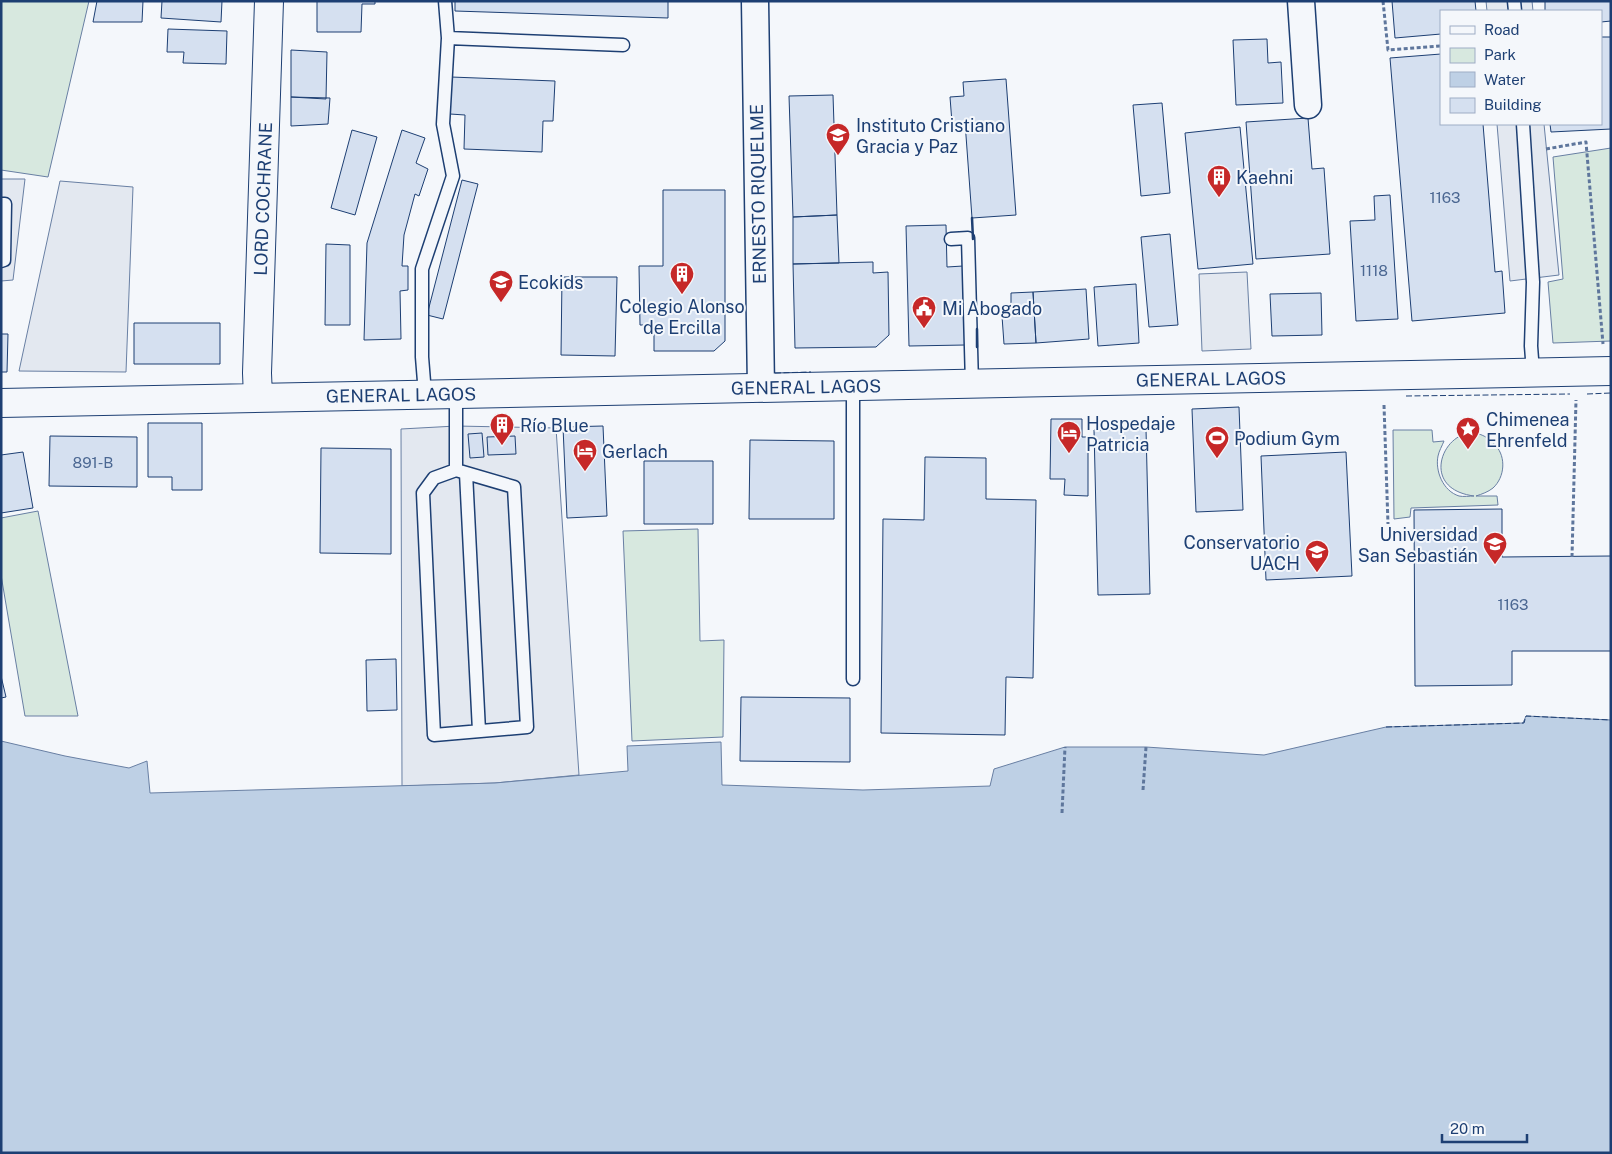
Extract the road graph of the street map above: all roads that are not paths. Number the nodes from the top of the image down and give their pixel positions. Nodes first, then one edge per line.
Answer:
1 (269, 1) edge
2 (445, 1) edge
3 (755, 1) edge
4 (1301, 1) edge
5 (448, 38) junction
6 (623, 45) dead end
7 (1308, 105) dead end
8 (1523, 125) edge
9 (1, 204) edge
10 (952, 239) dead end
11 (1, 260) edge
12 (1608, 371) edge
13 (1533, 372) junction
14 (972, 384) junction
15 (853, 386) junction
16 (761, 388) junction
17 (425, 394) junction
18 (456, 394) junction
19 (258, 397) junction
20 (1, 403) edge
21 (461, 472) junction
22 (852, 679) dead end
23 (479, 731) junction

1 - 19 main road, LORD COCHRANE
2 - 5 lane
3 - 16 street, ERNESTO RIQUELME
4 - 7 street
5 - 6 lane
5 - 17 lane
8 - 13 lane
9 - 11 lane
10 - 14 lane
12 - 13 main road, GENERAL LAGOS
13 - 14 main road, GENERAL LAGOS
14 - 15 main road, GENERAL LAGOS
15 - 16 main road, GENERAL LAGOS
15 - 22 lane
16 - 18 main road, GENERAL LAGOS
17 - 18 main road, GENERAL LAGOS
17 - 19 main road, GENERAL LAGOS
18 - 21 lane
19 - 20 main road, GENERAL LAGOS
21 - 23 lane
21 - 23 lane
21 - 23 lane

